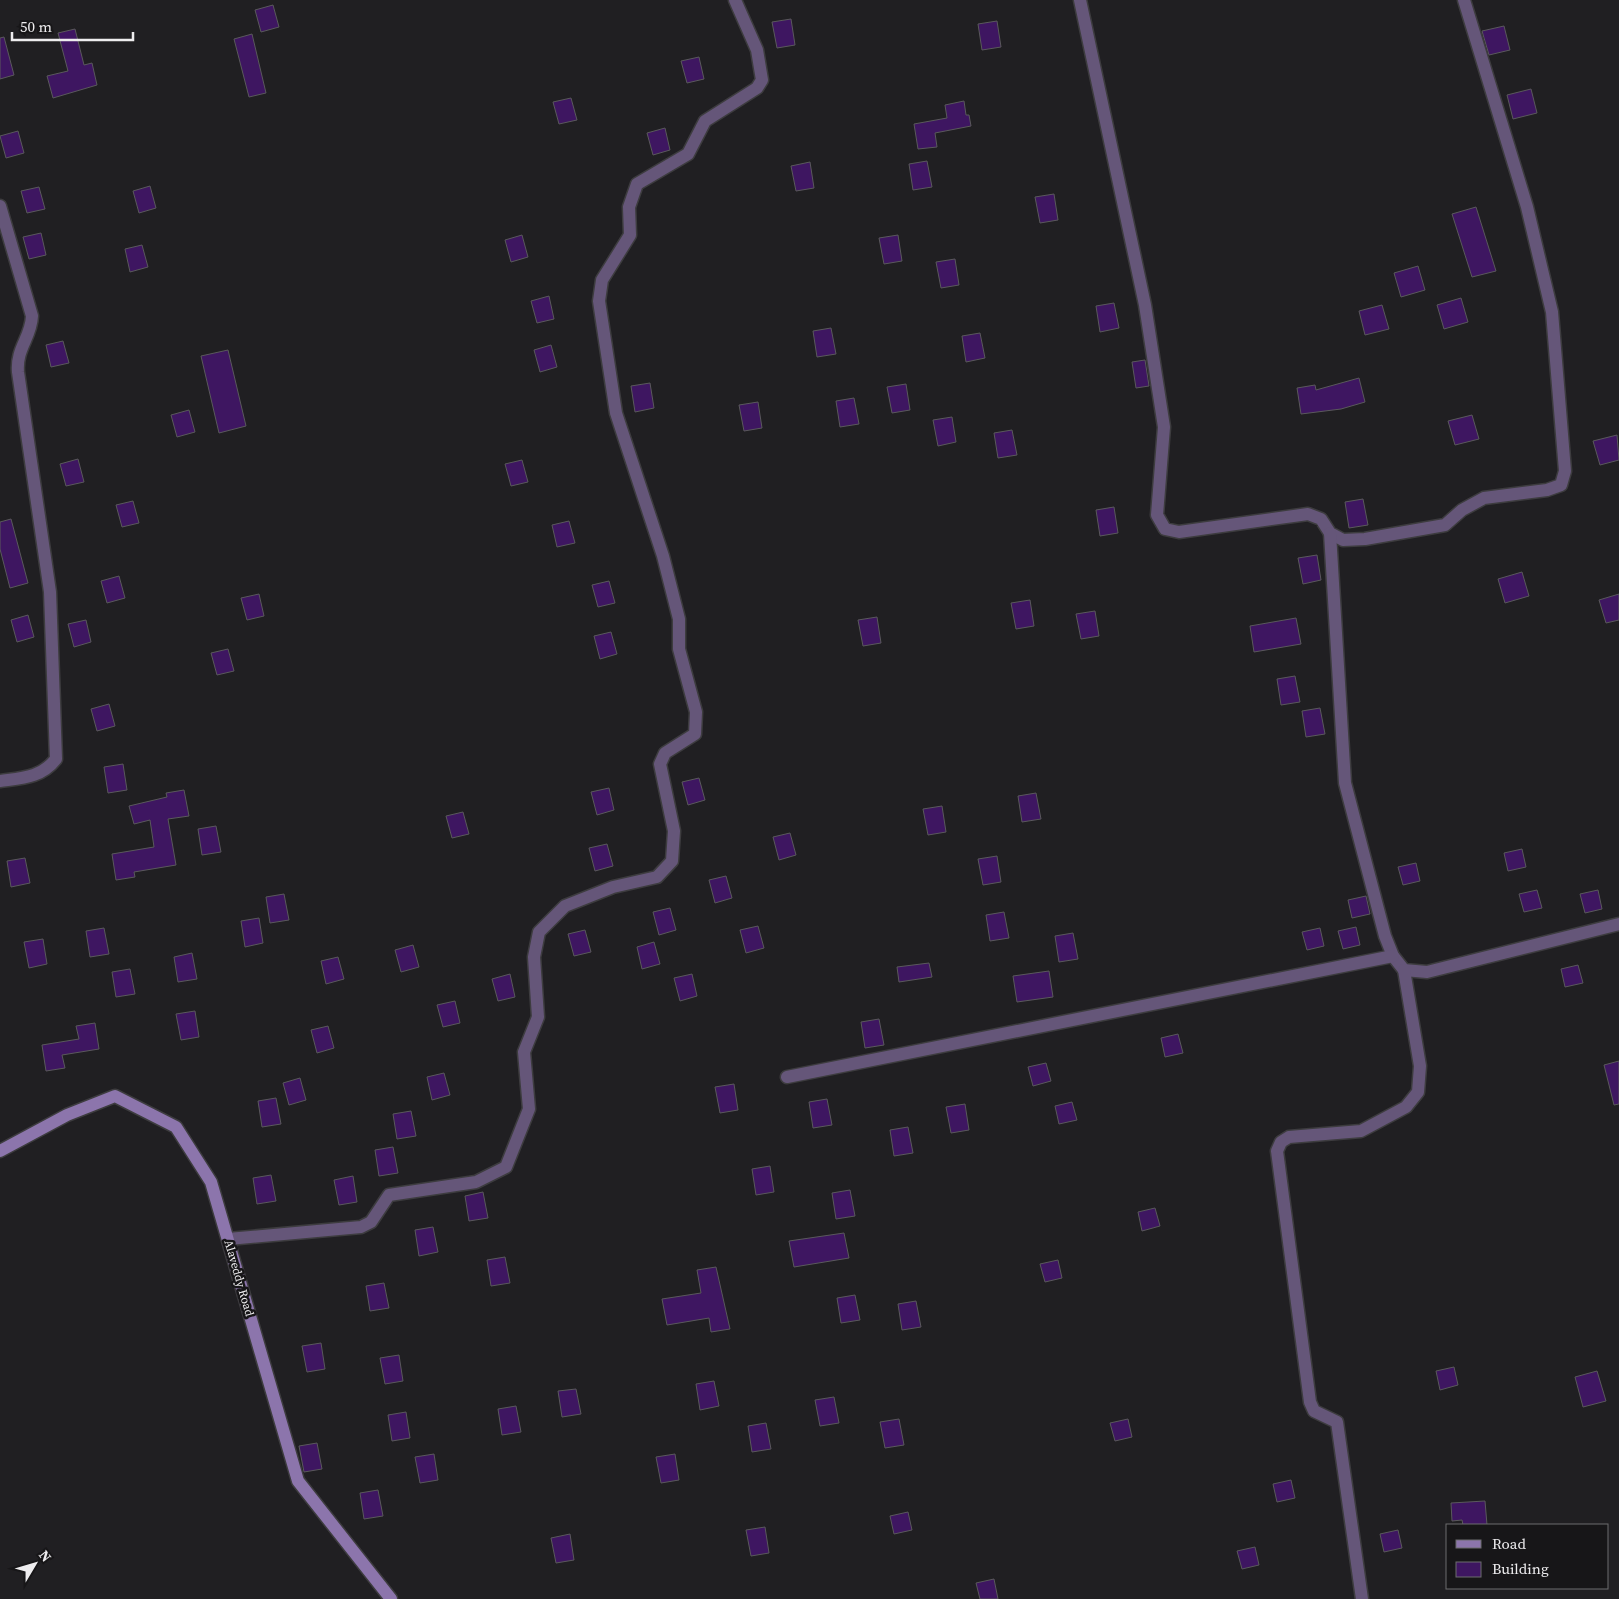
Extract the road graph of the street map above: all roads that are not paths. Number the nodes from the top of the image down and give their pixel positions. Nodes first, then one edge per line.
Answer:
1 (735, 0) edge
2 (1080, 0) edge
3 (1464, 0) edge
4 (0, 206) edge
5 (1330, 533) junction
6 (0, 781) edge
7 (1619, 924) edge
8 (1394, 956) junction
9 (1404, 970) junction
10 (787, 1077) dead end
11 (0, 1151) edge
12 (228, 1239) junction
13 (391, 1599) edge
14 (1362, 1599) edge

1 - 12 street
2 - 5 street
3 - 5 street
4 - 6 street
5 - 8 street
7 - 9 street
8 - 9 street
8 - 10 street
9 - 14 street
11 - 12 street, Alaveddy Road
12 - 13 street, Alaveddy Road

